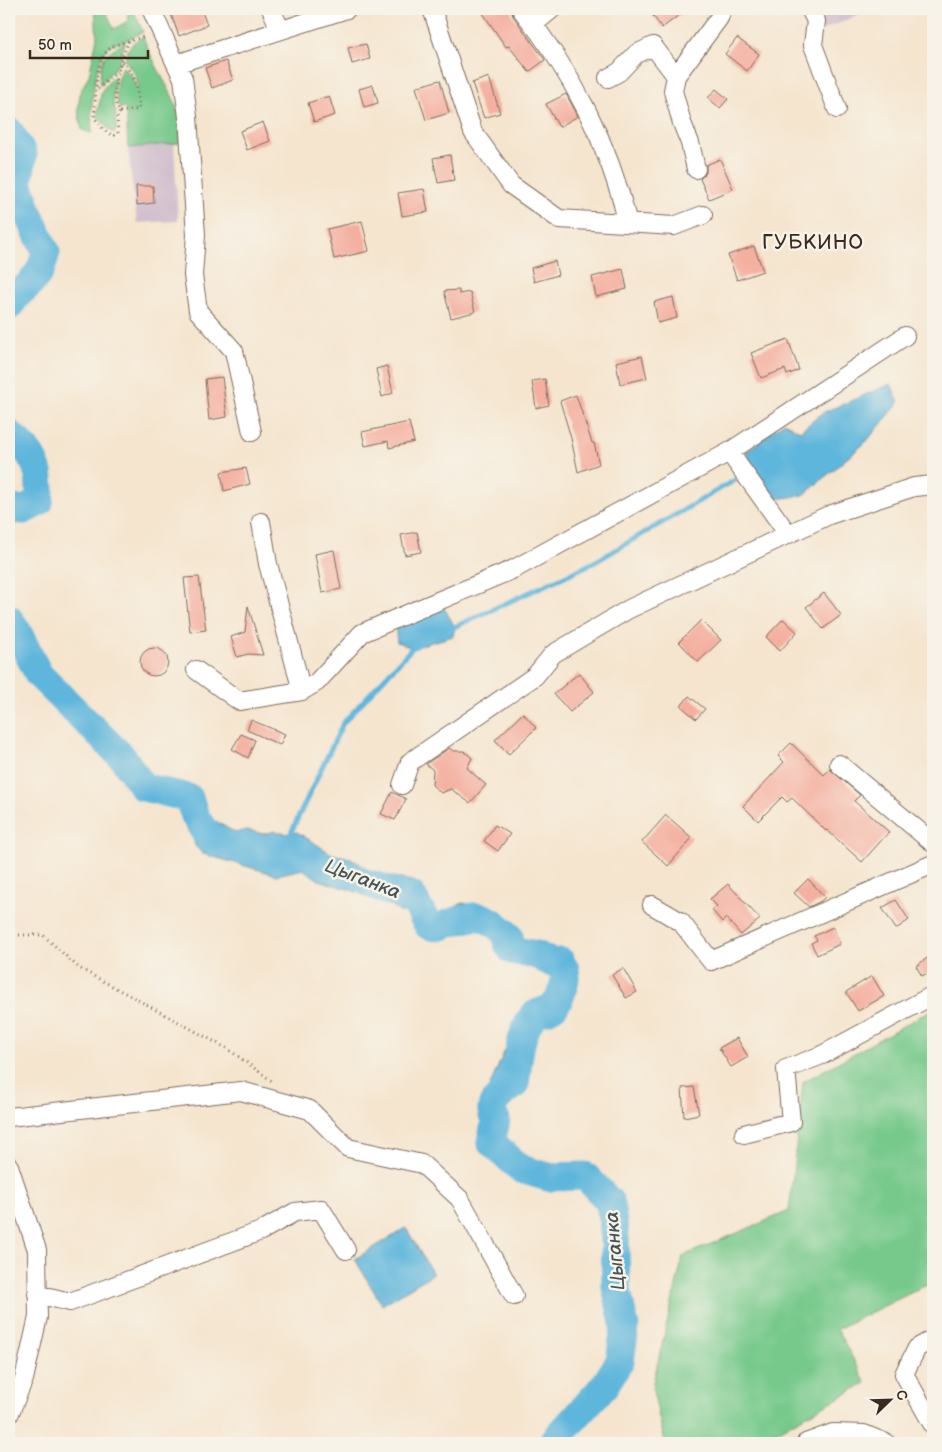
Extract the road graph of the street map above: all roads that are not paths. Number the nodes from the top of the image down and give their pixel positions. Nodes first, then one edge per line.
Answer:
1 (151, 9) edge
2 (271, 9) edge
3 (347, 9) edge
4 (432, 9) edge
5 (522, 9) edge
6 (552, 9) edge
7 (722, 9) edge
8 (810, 9) edge
9 (534, 24) junction
10 (280, 29) junction
11 (176, 64) junction
12 (676, 76) junction
13 (608, 78) dead end
14 (837, 109) dead end
15 (696, 169) dead end
16 (704, 215) dead end
17 (628, 223) junction
18 (904, 336) dead end
19 (252, 432) dead end
20 (729, 452) junction
21 (933, 484) edge
22 (261, 522) dead end
23 (788, 534) junction
24 (196, 670) dead end
25 (302, 691) junction
26 (840, 764) dead end
27 (402, 785) dead end
28 (933, 843) edge
29 (933, 864) edge
30 (652, 905) dead end
31 (933, 996) edge
32 (9, 1117) edge
33 (744, 1134) dead end
34 (9, 1166) edge
35 (346, 1250) dead end
36 (37, 1294) junction
37 (514, 1296) dead end
38 (933, 1338) edge
39 (9, 1415) edge
40 (933, 1425) edge
41 (806, 1443) edge
42 (886, 1443) edge

1 - 11 street
2 - 10 street
3 - 10 street
4 - 17 street
5 - 9 street
6 - 9 street
7 - 12 street
8 - 14 street
9 - 17 street
10 - 11 street
11 - 19 street
12 - 13 street
12 - 15 street
16 - 17 street
18 - 20 street
20 - 23 street
20 - 25 street
21 - 23 street
22 - 25 street
23 - 27 street
24 - 25 street
26 - 28 street
29 - 30 street
31 - 33 street
32 - 37 street
34 - 36 street
35 - 36 street
36 - 39 street
38 - 40 street
41 - 42 street

